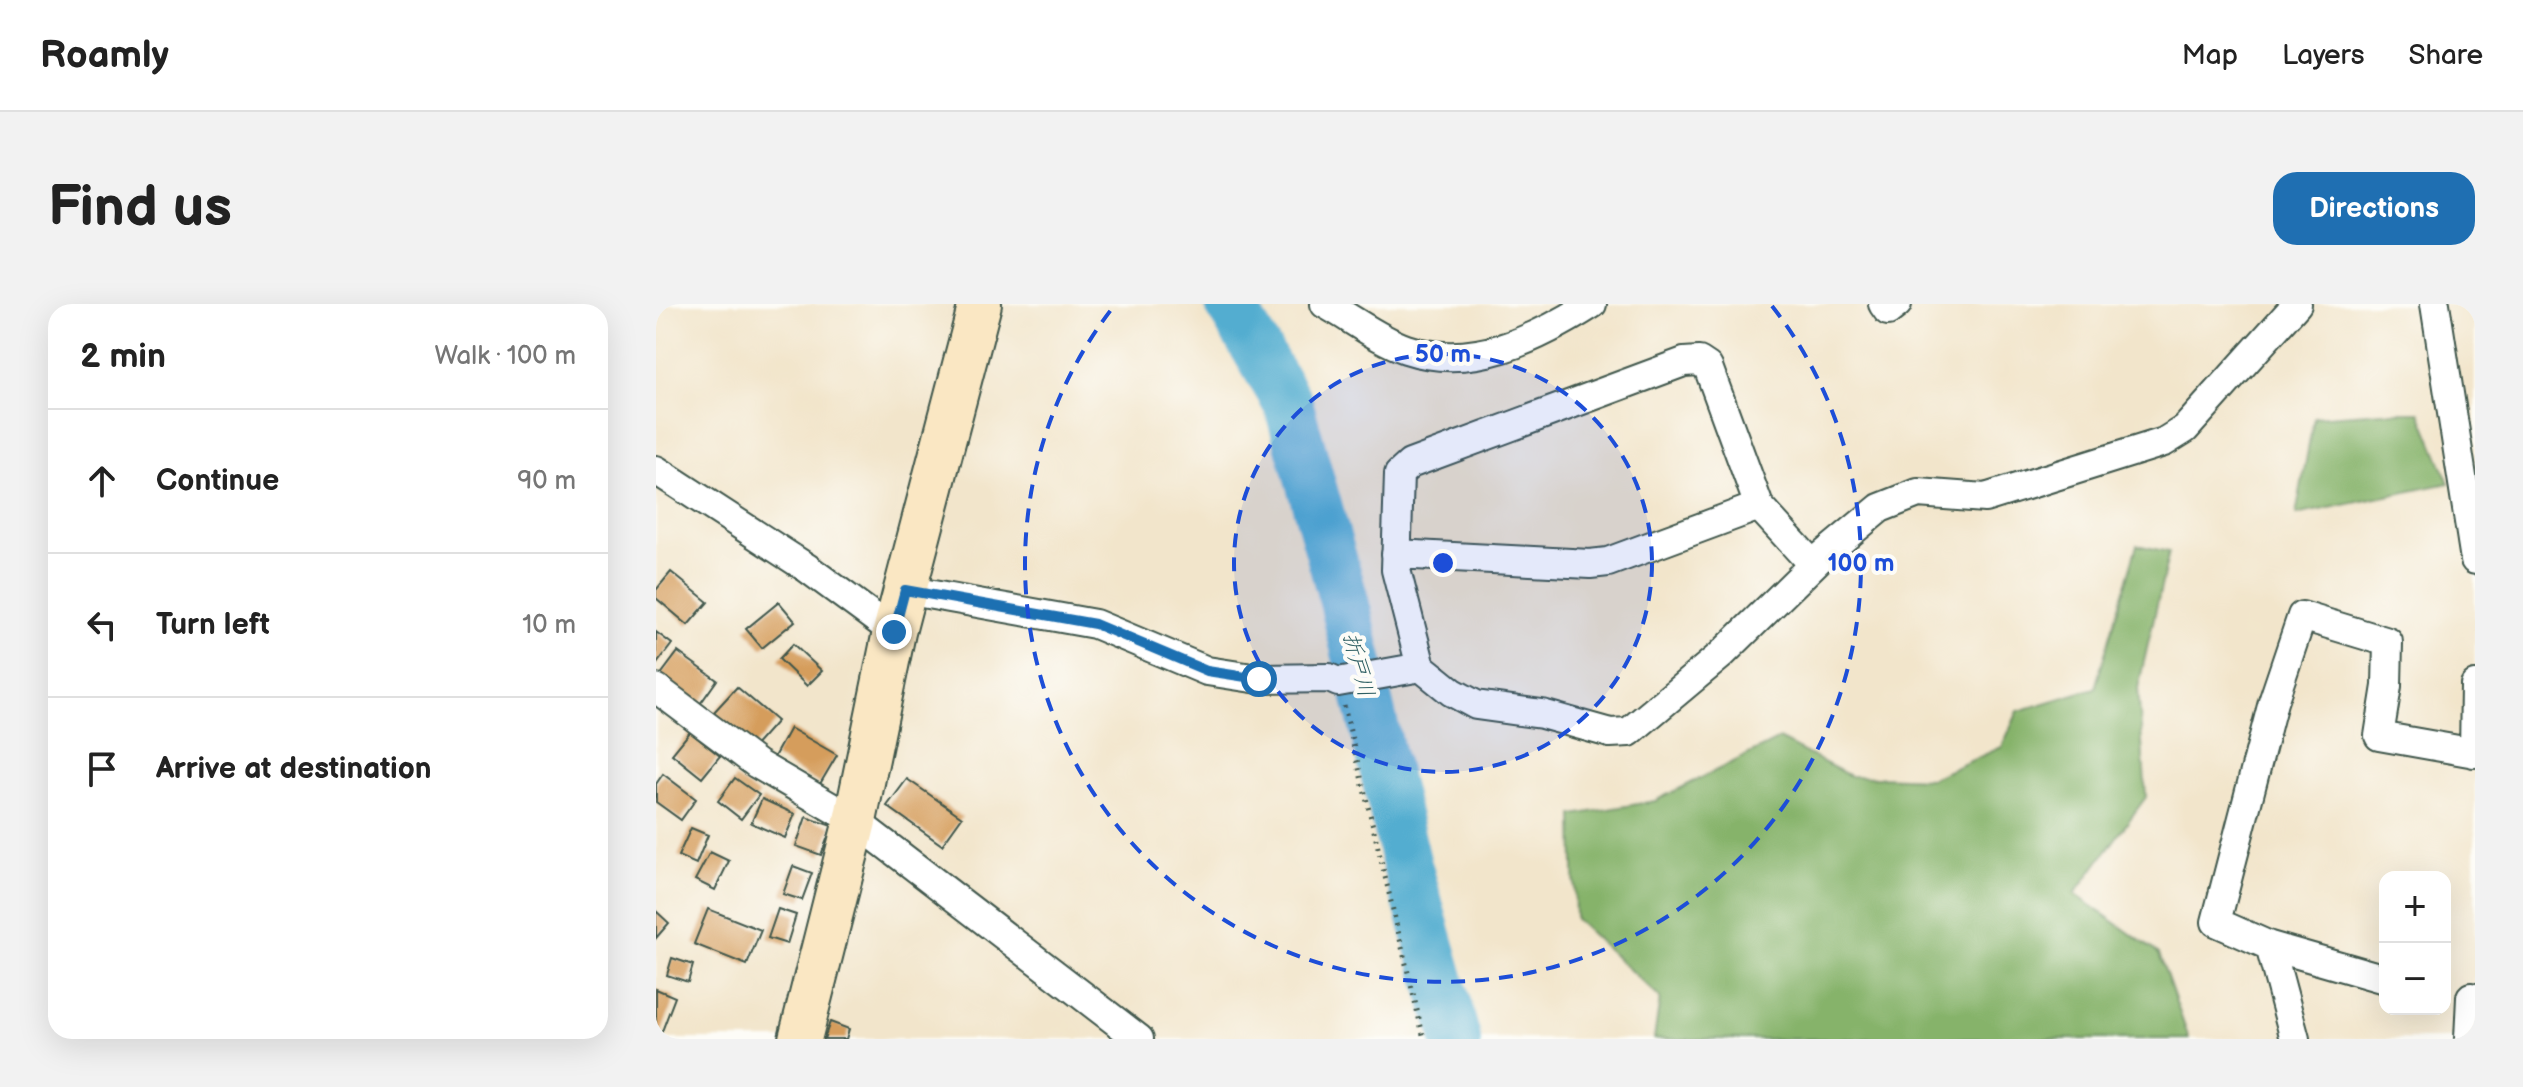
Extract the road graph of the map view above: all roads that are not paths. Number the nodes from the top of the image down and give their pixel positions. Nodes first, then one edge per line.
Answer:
1 (980, 304) edge
2 (1325, 304) edge
3 (1592, 304) edge
4 (1883, 304) edge
5 (1897, 304) edge
6 (2297, 304) edge
7 (2435, 304) edge
8 (656, 470) edge
9 (1759, 506) junction
10 (1396, 554) junction
11 (2475, 560) edge
12 (1813, 565) junction
13 (905, 590) junction
14 (894, 632) junction
15 (1421, 667) junction
16 (2475, 672) edge
17 (2475, 685) edge
18 (656, 688) edge
19 (2475, 753) edge
20 (855, 821) junction
21 (2270, 946) junction
22 (2379, 977) edge
23 (2464, 996) edge
24 (800, 1039) edge
25 (1139, 1039) edge
26 (2295, 1039) edge
27 (2469, 1039) edge

1 - 13 street
2 - 3 street
4 - 5 street
6 - 12 street
7 - 11 street
8 - 14 street
9 - 10 street
9 - 10 street
9 - 12 street
10 - 15 street
12 - 15 street
13 - 14 street
13 - 15 street
14 - 20 street
16 - 17 street
17 - 19 street
18 - 20 street
19 - 21 street
20 - 24 street
20 - 25 street
21 - 22 street
21 - 26 street
23 - 27 street

